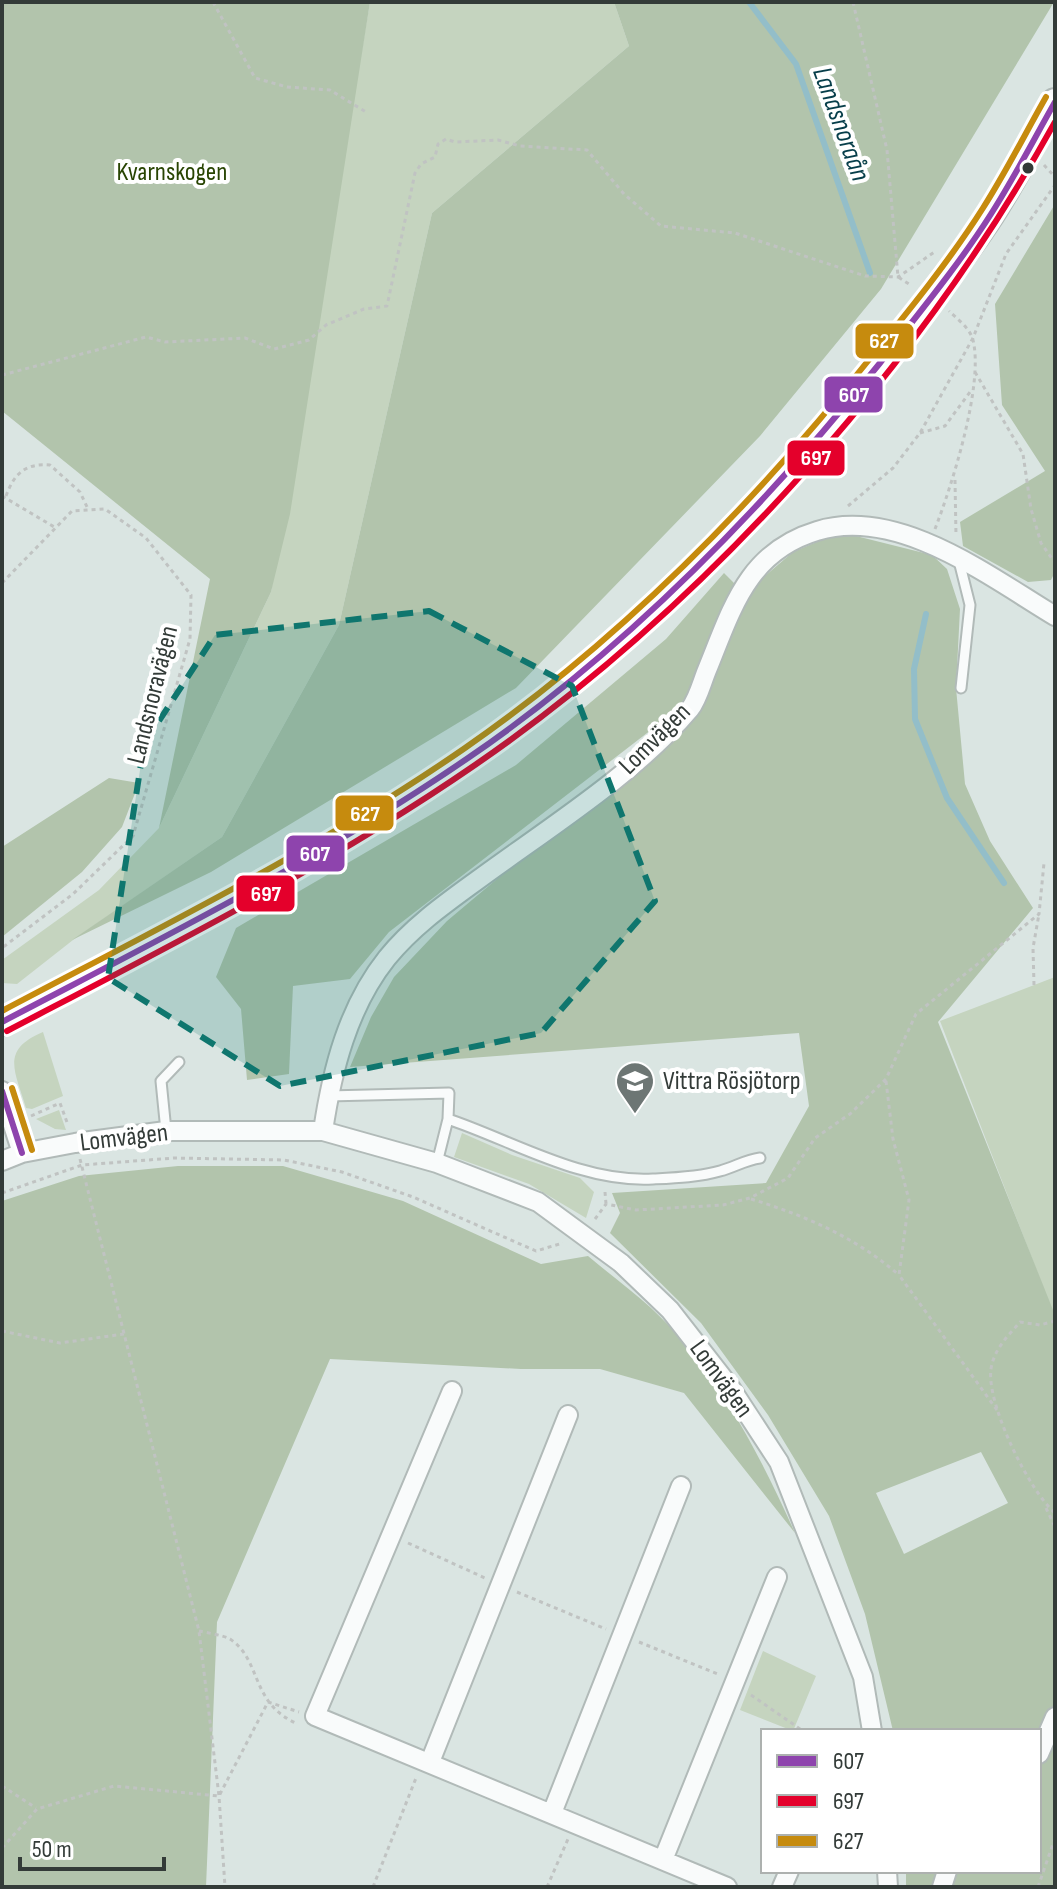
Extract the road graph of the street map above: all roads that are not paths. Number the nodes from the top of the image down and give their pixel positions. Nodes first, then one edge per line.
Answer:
1 (1055, 102) edge
2 (959, 558) junction
3 (1055, 616) edge
4 (961, 688) dead end
5 (2, 1022) edge
6 (179, 1062) dead end
7 (2, 1091) edge
8 (328, 1096) junction
9 (448, 1119) junction
10 (166, 1131) junction
11 (323, 1131) junction
12 (22, 1153) junction
13 (760, 1158) dead end
14 (2, 1161) edge
15 (437, 1163) junction
16 (452, 1391) dead end
17 (568, 1415) dead end
18 (681, 1486) dead end
19 (777, 1577) dead end
20 (1055, 1717) edge
21 (872, 1729) edge
22 (1041, 1749) edge
23 (427, 1761) junction
24 (552, 1813) junction
25 (663, 1860) junction
26 (727, 1887) edge

1 - 5 main road
2 - 3 street, Lomvägen
2 - 4 lane
2 - 8 street, Lomvägen
6 - 10 lane
7 - 12 street
8 - 9 lane
8 - 11 street, Lomvägen
9 - 13 lane
9 - 15 lane
10 - 11 street, Lomvägen
10 - 12 street, Lomvägen
11 - 15 street, Lomvägen
12 - 14 street, Lomvägen
15 - 21 street, Lomvägen
16 - 23 street
17 - 23 street
18 - 24 street
19 - 25 street
20 - 22 street
23 - 24 street
24 - 25 street
25 - 26 street

